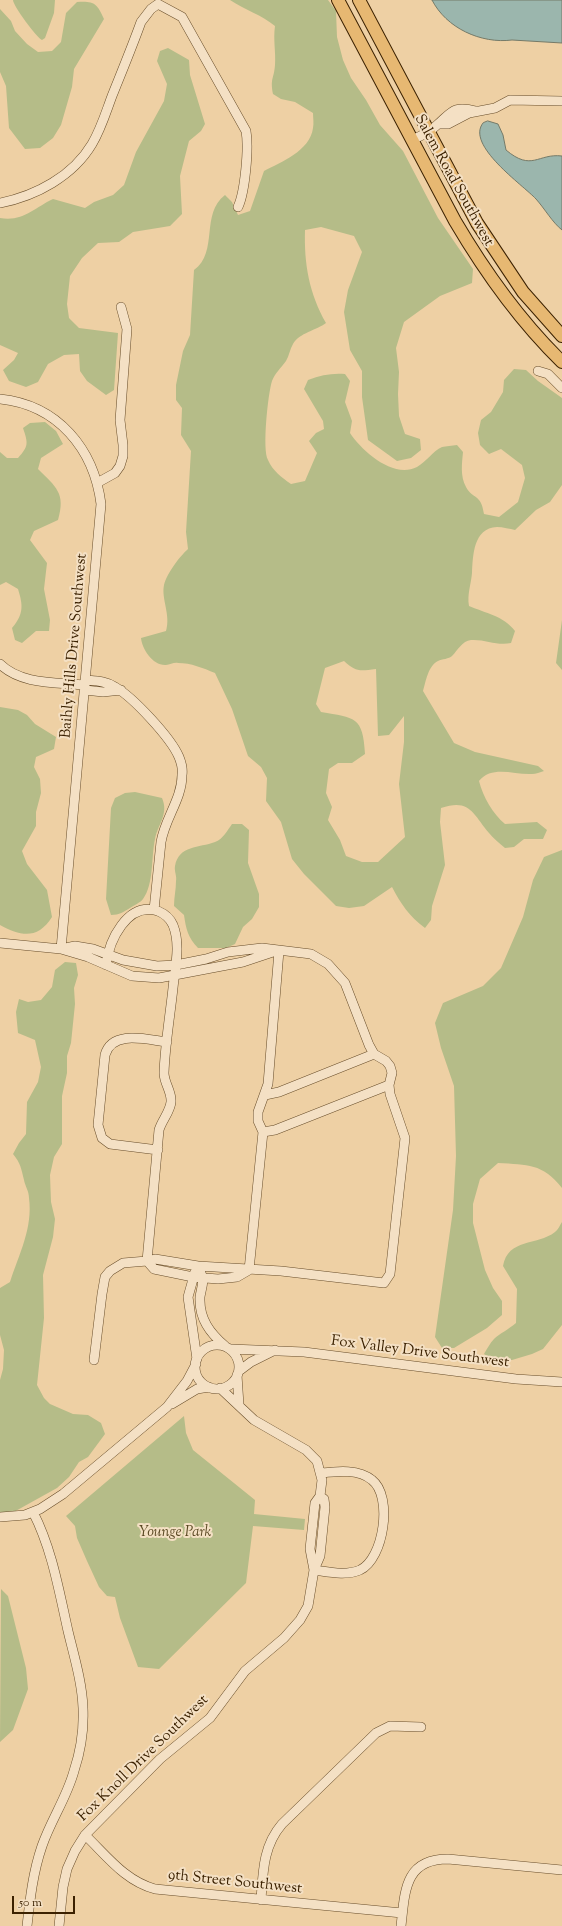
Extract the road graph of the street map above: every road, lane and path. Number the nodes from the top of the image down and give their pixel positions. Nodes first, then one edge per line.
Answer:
1 (338, 0) edge
2 (359, 0) edge
3 (562, 101) edge
4 (427, 132) junction
5 (412, 140) junction
6 (0, 203) edge
7 (238, 207) dead end
8 (121, 307) dead end
9 (562, 336) edge
10 (562, 362) edge
11 (538, 371) dead end
12 (562, 388) edge
13 (0, 398) edge
14 (97, 483) junction
15 (0, 664) edge
16 (85, 685) junction
17 (154, 910) junction
18 (0, 943) edge
19 (61, 949) junction
20 (279, 950) junction
21 (108, 953) junction
22 (106, 965) junction
23 (176, 965) junction
24 (175, 975) junction
25 (167, 1042) junction
26 (374, 1054) junction
27 (389, 1085) junction
28 (265, 1095) junction
29 (263, 1132) junction
30 (158, 1150) junction
31 (146, 1261) junction
32 (198, 1266) junction
33 (249, 1270) junction
34 (193, 1277) junction
35 (203, 1278) junction
36 (228, 1348) junction
37 (275, 1350) junction
38 (94, 1360) dead end
39 (196, 1361) junction
40 (238, 1373) junction
41 (562, 1382) edge
42 (209, 1387) junction
43 (220, 1388) junction
44 (240, 1405) junction
45 (167, 1407) junction
46 (322, 1473) junction
47 (33, 1512) junction
48 (0, 1517) edge
49 (314, 1570) junction
50 (421, 1727) dead end
51 (85, 1836) junction
52 (562, 1870) edge
53 (261, 1900) junction
54 (402, 1913) junction
55 (26, 1926) edge
56 (59, 1926) edge
57 (401, 1926) edge

1 - 5 main road, Salem Road Southwest
2 - 4 main road, Salem Road Southwest
3 - 4 street
4 - 5 street
4 - 9 main road, Salem Road Southwest
5 - 10 main road, Salem Road Southwest
6 - 7 street
8 - 14 street
11 - 12 street
13 - 14 street, Baihly Hills Drive Southwest
14 - 16 street, Baihly Hills Drive Southwest
15 - 16 street
16 - 17 street
16 - 19 street, Baihly Hills Drive Southwest
17 - 21 street
17 - 23 street
18 - 19 street
19 - 21 street
19 - 22 street
20 - 23 street
20 - 24 street
20 - 26 street
20 - 28 street
21 - 22 street
21 - 23 street
22 - 24 street
23 - 24 street
24 - 25 street
25 - 30 street
25 - 30 street
26 - 27 street
26 - 28 street
27 - 29 street
27 - 33 street
28 - 29 street
29 - 33 street
30 - 31 street
31 - 32 street
31 - 34 street
31 - 38 street
32 - 33 street
32 - 34 street
32 - 35 street
33 - 35 street
34 - 35 street
34 - 39 street
35 - 36 street
36 - 37 street, Fox Valley Drive Southwest
36 - 39 street
36 - 40 street
37 - 40 street
37 - 41 street, Fox Valley Drive Southwest
39 - 42 street
39 - 45 street
40 - 43 street
40 - 44 street
42 - 43 street
42 - 45 street
43 - 44 street
44 - 46 street
45 - 47 street
46 - 49 street, Fox Knoll Drive Southwest
46 - 49 street
47 - 48 street
47 - 55 street
49 - 51 street, Fox Knoll Drive Southwest
50 - 53 street
51 - 53 street, 9th Street Southwest
51 - 56 street, Fox Knoll Drive Southwest
52 - 54 street
53 - 54 street, 9th Street Southwest
54 - 57 street

